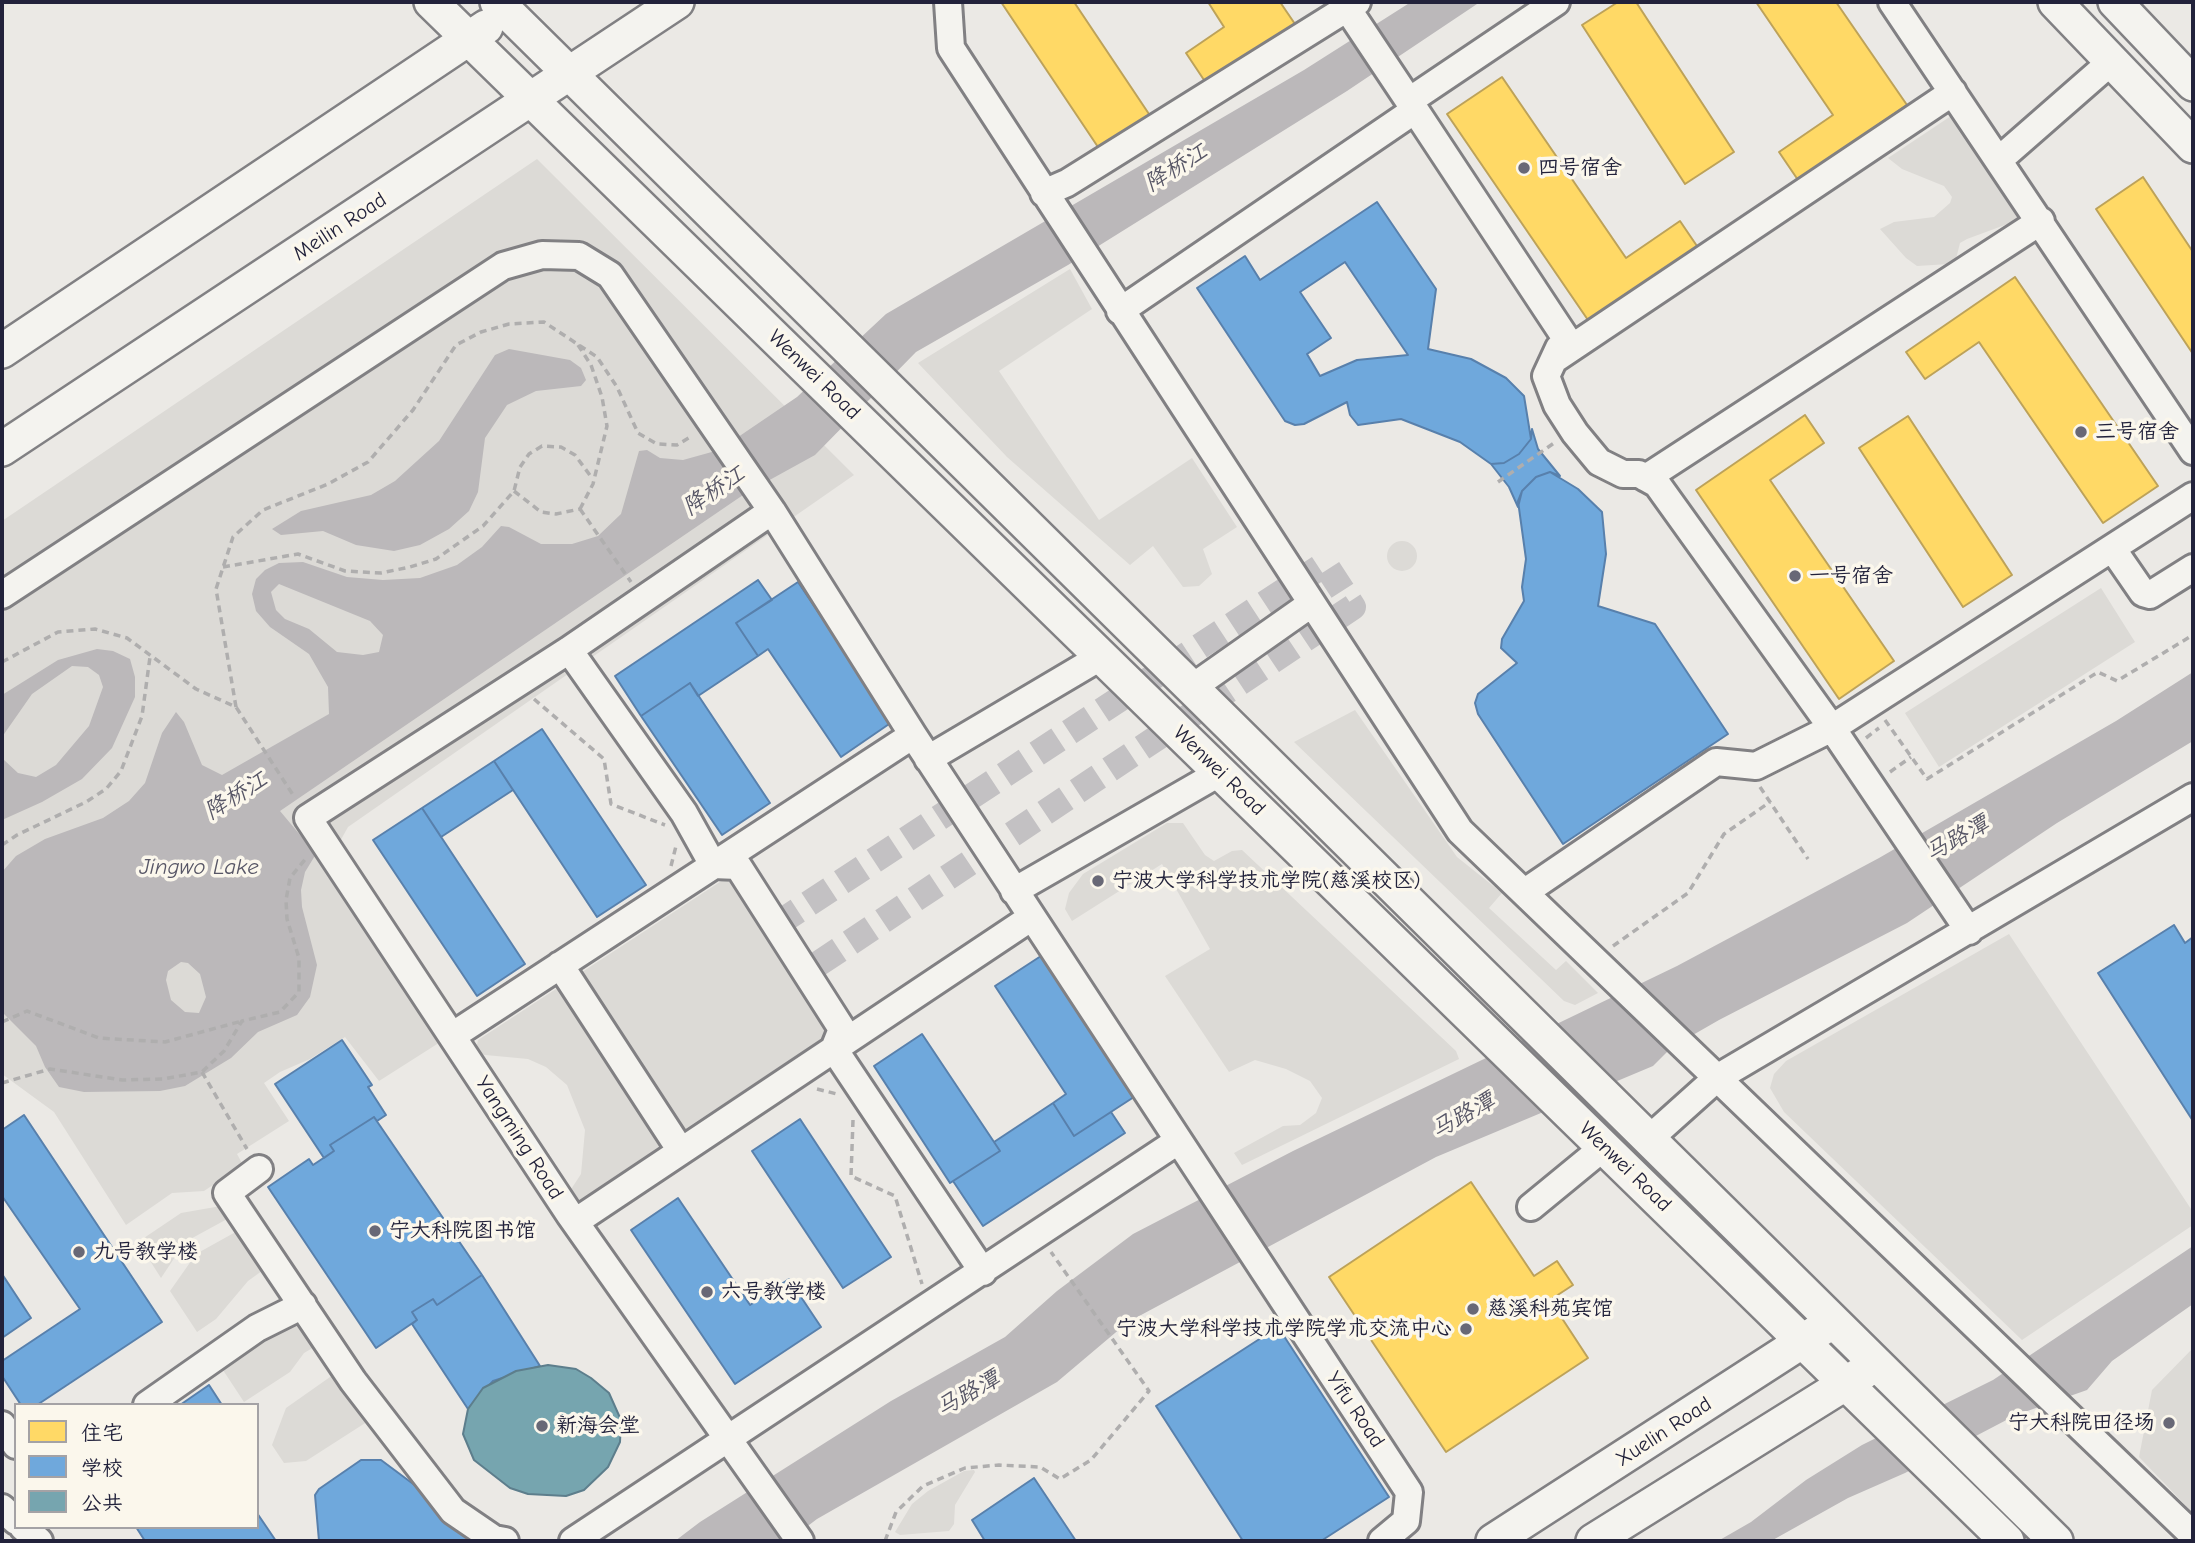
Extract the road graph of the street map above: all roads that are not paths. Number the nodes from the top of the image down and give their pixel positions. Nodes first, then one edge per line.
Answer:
1 (431, 2) edge
2 (677, 2) edge
3 (948, 2) edge
4 (1892, 2) edge
5 (2055, 2) edge
6 (2115, 2) edge
7 (1550, 3) edge
8 (1349, 4) edge
9 (509, 5) edge
10 (470, 38) junction
11 (2112, 61) junction
12 (571, 74) junction
13 (2193, 84) edge
14 (1953, 92) junction
15 (532, 100) junction
16 (1412, 106) junction
17 (2193, 146) edge
18 (2000, 159) junction
19 (1047, 197) junction
20 (2041, 220) junction
21 (1120, 311) junction
22 (2, 351) edge
23 (1554, 360) junction
24 (2, 449) edge
25 (2193, 450) edge
26 (1646, 478) junction
27 (2193, 496) edge
28 (772, 510) junction
29 (2112, 548) junction
30 (2193, 568) edge
31 (2, 595) edge
32 (1311, 604) junction
33 (569, 650) junction
34 (1102, 656) junction
35 (1193, 687) junction
36 (1832, 728) junction
37 (913, 735) junction
38 (928, 759) junction
39 (1221, 772) junction
40 (2193, 797) edge
41 (713, 865) junction
42 (1014, 891) junction
43 (1525, 892) junction
44 (1032, 917) junction
45 (1969, 931) junction
46 (560, 965) junction
47 (452, 1036) junction
48 (834, 1049) junction
49 (1718, 1078) junction
50 (1650, 1138) junction
51 (1604, 1147) junction
52 (1183, 1148) junction
53 (681, 1151) junction
54 (259, 1169) road end
55 (1531, 1206) dead end
56 (575, 1222) junction
57 (983, 1272) junction
58 (303, 1305) junction
59 (1834, 1320) junction
60 (1805, 1341) junction
61 (1877, 1364) junction
62 (1846, 1383) junction
63 (150, 1403) edge
64 (2, 1425) edge
65 (14, 1442) edge
66 (734, 1445) junction
67 (25, 1529) edge
68 (2193, 1535) edge
69 (39, 1541) edge
70 (505, 1541) edge
71 (573, 1541) edge
72 (800, 1541) edge
73 (1382, 1541) edge
74 (1493, 1541) edge
75 (1593, 1541) edge
76 (2007, 1541) edge
77 (2056, 1541) edge

1 - 10 main road, Wenwei Road
2 - 12 main road, Meilin Road
3 - 19 street
4 - 14 street
5 - 11 main road
6 - 13 main road
7 - 16 street
8 - 16 street
8 - 19 street
9 - 10 main road
9 - 12 main road, Wenwei Road
10 - 15 main road, Wenwei Road
10 - 22 main road
11 - 17 main road
11 - 18 street
12 - 15 main road, Meilin Road
12 - 35 main road, Wenwei Road
14 - 18 street
14 - 23 street
15 - 24 main road, Meilin Road
15 - 34 main road, Wenwei Road
16 - 21 street
16 - 23 street
18 - 20 street
19 - 21 street
20 - 25 street
20 - 26 street
21 - 32 street
23 - 26 street
26 - 36 street
27 - 29 street
28 - 31 street, Yifu Road
28 - 33 street
28 - 37 street, Yifu Road
29 - 30 street
29 - 36 street
32 - 35 street
32 - 43 street
33 - 41 street
33 - 47 street, Yangming Road
34 - 38 street
34 - 39 main road, Wenwei Road
35 - 50 main road, Wenwei Road
36 - 43 street
36 - 45 street
37 - 38 street, Yifu Road
37 - 41 street
38 - 42 street, Yifu Road
39 - 42 street
39 - 51 main road, Wenwei Road
40 - 45 street
41 - 46 street
41 - 48 street
42 - 44 street, Yifu Road
43 - 49 street
44 - 48 street
44 - 52 street, Yifu Road
45 - 49 street
46 - 47 street
46 - 53 street
47 - 56 street, Yangming Road
48 - 53 street
48 - 57 street
49 - 50 street
49 - 68 street
50 - 59 main road, Wenwei Road
51 - 55 street
51 - 60 main road, Wenwei Road
52 - 57 street
52 - 73 street, Yifu Road
53 - 56 street
54 - 58 street
56 - 66 street, Yangming Road
57 - 66 street
58 - 63 street
58 - 70 street
59 - 60 main road, Xuelin Road
59 - 61 main road, Wenwei Road
60 - 62 main road, Wenwei Road
60 - 74 main road, Xuelin Road
61 - 62 main road
61 - 77 main road, Wenwei Road
62 - 75 main road
62 - 76 main road, Wenwei Road
64 - 65 street
66 - 71 street
66 - 72 street, Yangming Road
67 - 69 street

